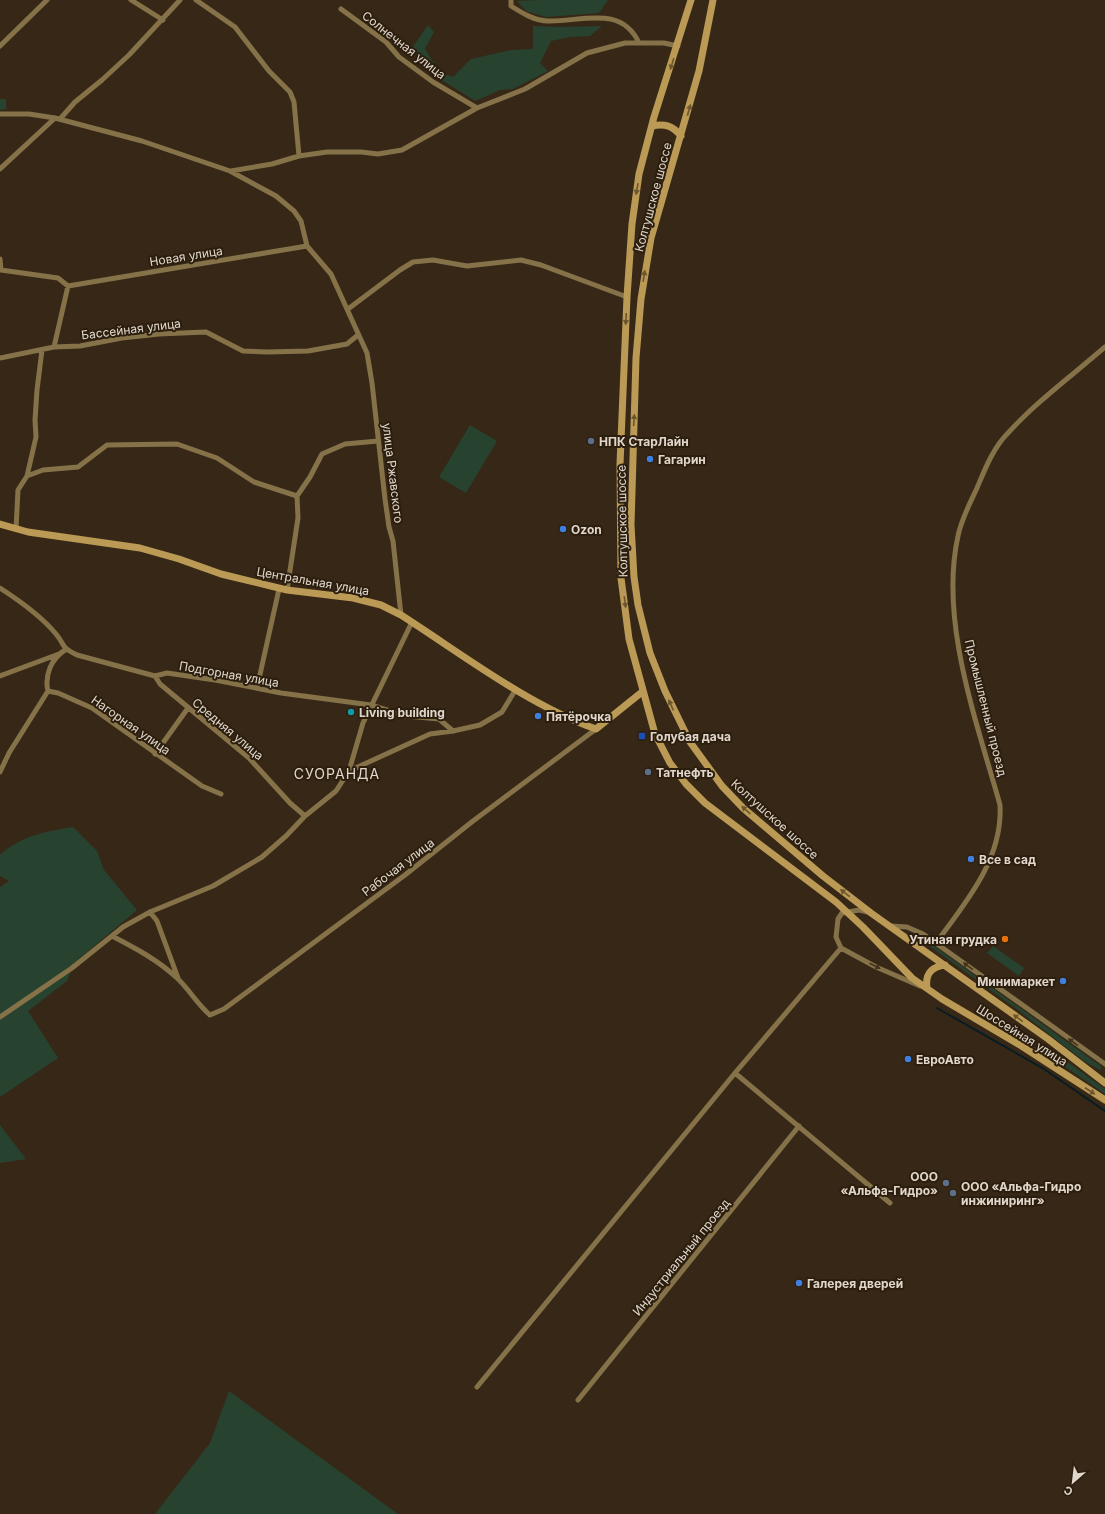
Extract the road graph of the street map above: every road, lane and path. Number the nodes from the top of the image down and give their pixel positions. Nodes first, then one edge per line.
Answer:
1 (47, 0) edge
2 (131, 0) edge
3 (180, 0) edge
4 (196, 0) edge
5 (511, 0) edge
6 (692, 0) edge
7 (713, 0) edge
8 (341, 9) dead end
9 (163, 20) junction
10 (639, 43) junction
11 (0, 46) edge
12 (678, 46) junction
13 (477, 108) junction
14 (0, 114) edge
15 (57, 118) junction
16 (652, 126) junction
17 (681, 136) junction
18 (299, 156) junction
19 (0, 169) edge
20 (230, 171) junction
21 (307, 246) junction
22 (0, 259) edge
23 (68, 286) junction
24 (627, 297) junction
25 (348, 309) junction
26 (358, 335) junction
27 (54, 347) junction
28 (1105, 347) edge
29 (42, 350) junction
30 (0, 358) edge
31 (378, 441) junction
32 (26, 476) junction
33 (297, 496) junction
34 (0, 524) edge
35 (16, 528) junction
36 (0, 588) edge
37 (279, 589) junction
38 (287, 590) junction
39 (401, 615) junction
40 (412, 622) junction
41 (65, 650) junction
42 (59, 653) junction
43 (0, 676) edge
44 (155, 676) junction
45 (257, 688) junction
46 (516, 689) junction
47 (48, 691) junction
48 (642, 692) junction
49 (371, 705) junction
50 (188, 708) junction
51 (596, 729) junction
52 (453, 732) junction
53 (155, 754) junction
54 (349, 770) junction
55 (0, 772) edge
56 (221, 794) dead end
57 (305, 816) junction
58 (846, 911) junction
59 (150, 912) junction
60 (871, 913) junction
61 (891, 926) junction
62 (112, 936) junction
63 (936, 943) junction
64 (841, 948) junction
65 (945, 965) junction
66 (178, 979) junction
67 (927, 988) junction
68 (0, 1017) edge
69 (1105, 1064) edge
70 (735, 1073) junction
71 (1105, 1083) edge
72 (1105, 1100) edge
73 (799, 1126) junction
74 (890, 1202) dead end
75 (477, 1387) dead end
76 (578, 1400) dead end

1 - 11 street
2 - 9 street
3 - 9 street
4 - 18 street
5 - 10 street
6 - 12 main road, Колтушское шоссе
17 -> 7 main road, Колтушское шоссе
8 - 13 street, Солнечная улица
9 - 15 street
10 - 12 street
10 - 13 street
12 -> 16 main road, Колтушское шоссе
13 - 18 street
14 - 15 street
15 - 19 street
15 - 20 street
16 - 17 main road
16 -> 24 main road, Колтушское шоссе
60 -> 17 main road, Колтушское шоссе
18 - 20 street
20 - 21 street
21 - 23 street, Новая улица
21 - 25 street, улица Ржавского
22 - 23 street
23 - 27 street
24 - 25 street
24 -> 48 main road, Колтушское шоссе
25 - 26 street, улица Ржавского
26 - 27 street, Бассейная улица
26 - 31 street, улица Ржавского
27 - 29 street, Бассейная улица
28 - 63 street, Промышленный проезд
29 - 30 street, Бассейная улица
29 - 32 street
31 - 33 street
31 - 39 street, улица Ржавского
32 - 33 street
32 - 35 street
33 - 38 street
34 - 35 main road, Центральная улица
35 - 37 main road, Центральная улица
36 - 41 street
37 - 38 main road, Центральная улица
37 - 45 street
38 - 39 main road, Центральная улица
39 - 40 main road, Центральная улица
40 - 46 main road, Центральная улица
40 - 49 street
41 - 42 street
41 - 44 street, Подгорная улица
42 - 43 street
42 - 47 street
44 - 45 street, Подгорная улица
44 - 50 street, Средняя улица
45 - 49 street, Подгорная улица
46 - 51 main road, Центральная улица
46 - 52 street
47 - 53 street, Нагорная улица
47 - 55 street
48 - 51 main road
48 - 58 main road, Колтушское шоссе
49 - 52 street, Подгорная улица
49 - 54 street
50 - 53 street
50 - 57 street, Средняя улица
51 - 66 street, Рабочая улица
52 - 54 street
53 - 56 street, Нагорная улица
54 - 57 street
57 - 59 street
58 - 60 street, Колтушское шоссе
58 - 64 street
58 - 67 main road, Колтушское шоссе
59 - 62 street
59 - 66 street
60 - 61 main road, Колтушское шоссе
61 - 63 street
61 - 65 main road, Колтушское шоссе
62 - 66 street
62 - 68 street
69 -> 63 street
64 -> 67 street
64 - 70 street
65 - 67 main road
71 -> 65 main road, Шоссейная улица
67 -> 72 main road, Шоссейная улица
70 - 73 street
70 - 75 street
73 - 74 street
73 - 76 street, Индустриальный проезд

